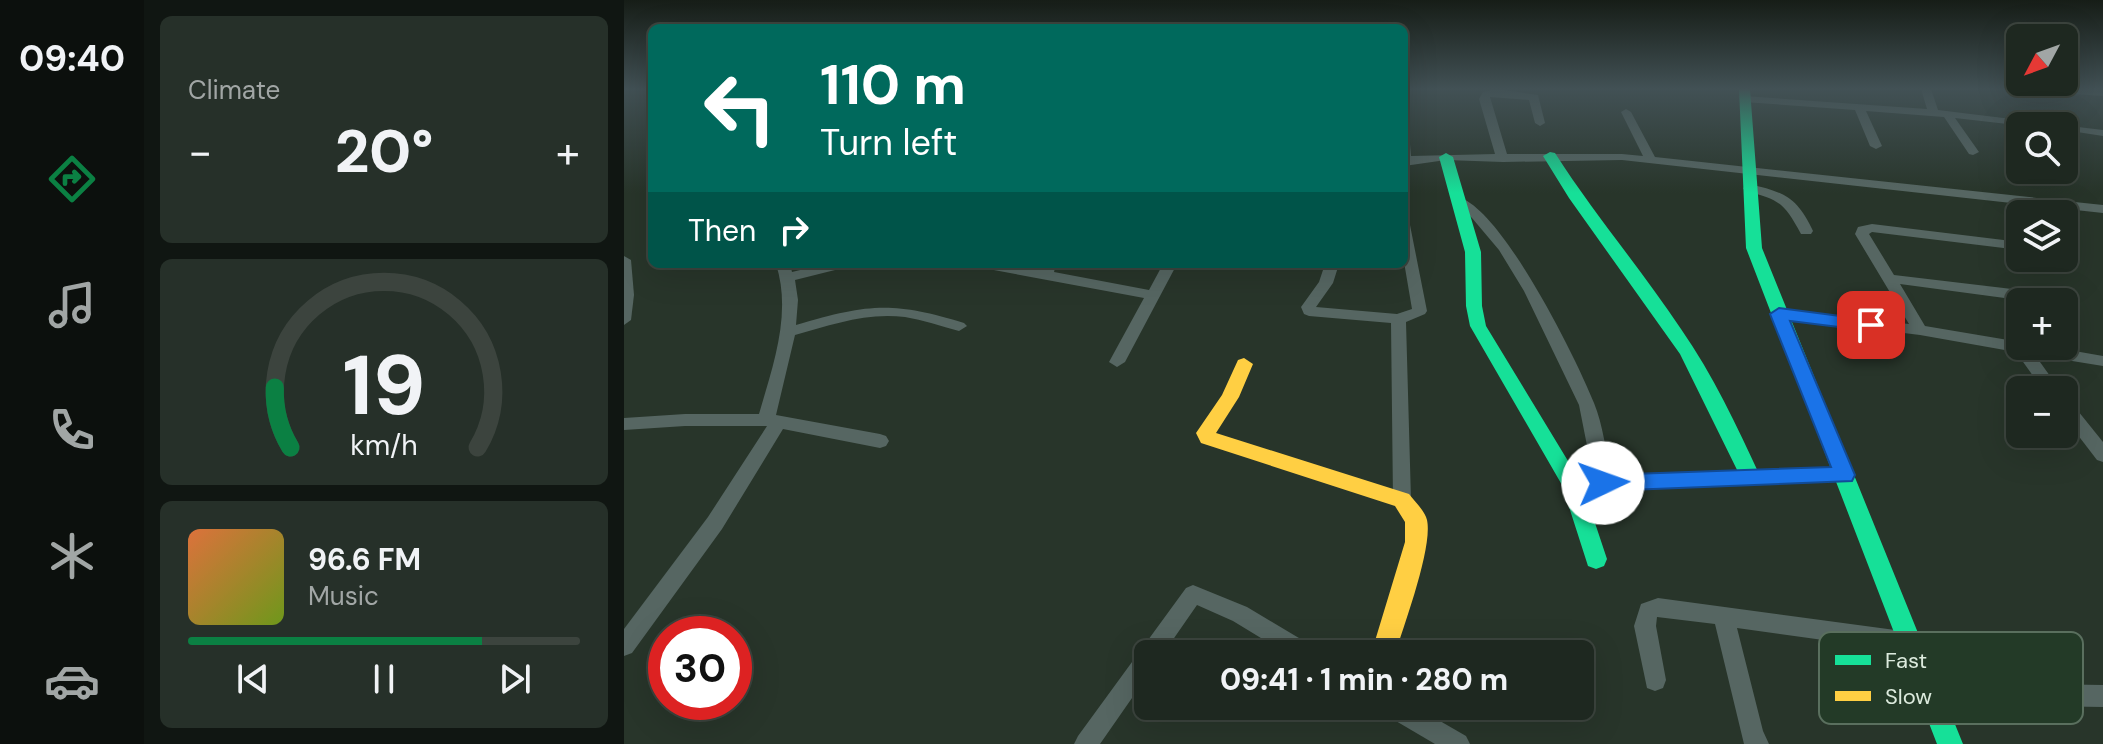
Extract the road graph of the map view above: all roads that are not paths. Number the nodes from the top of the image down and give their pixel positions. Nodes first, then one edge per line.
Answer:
1 (1492, 124) edge
2 (1632, 124) edge
3 (1745, 124) edge
4 (1866, 124) edge
5 (1954, 124) edge
6 (2078, 129) edge
7 (2103, 133) edge
8 (1876, 146) dead end
9 (1973, 152) dead end
10 (1550, 156) junction
11 (1446, 157) junction
12 (1503, 159) junction
13 (1650, 159) junction
14 (1408, 162) edge
15 (1748, 177) junction
16 (1461, 202) junction
17 (2103, 209) edge
18 (1806, 231) dead end
19 (2006, 244) edge
20 (1408, 246) edge
21 (624, 260) edge
22 (1168, 268) edge
23 (1331, 268) edge
24 (1048, 269) edge
25 (786, 270) edge
26 (1891, 279) junction
27 (2006, 293) edge
28 (1152, 295) junction
29 (1779, 314) junction
30 (1398, 319) junction
31 (624, 320) edge
32 (959, 326) dead end
33 (1920, 330) junction
34 (788, 332) junction
35 (2006, 345) edge
36 (2078, 357) edge
37 (2103, 361) edge
38 (1117, 362) dead end
39 (1244, 364) dead end
40 (772, 421) junction
41 (2078, 423) edge
42 (624, 424) edge
43 (880, 441) dead end
44 (2103, 455) edge
45 (1845, 475) junction
46 (1750, 476) junction
47 (1603, 483) junction
48 (1572, 484) junction
49 (1402, 500) junction
50 (1596, 559) dead end
51 (1724, 617) junction
52 (1836, 632) edge
53 (1906, 632) edge
54 (1160, 640) edge
55 (1283, 640) edge
56 (1389, 640) edge
57 (624, 646) edge
58 (1134, 676) edge
59 (1655, 680) dead end
60 (2083, 696) edge
61 (2103, 696) edge
62 (1414, 720) edge
63 (1942, 724) edge
64 (1448, 742) edge
65 (1086, 744) edge
66 (1757, 744) edge
67 (1950, 744) edge

1 - 12 street
2 - 13 street
3 - 15 street
4 - 8 street
5 - 9 street
6 - 7 street
10 - 12 street
10 - 13 street
10 - 46 street
11 - 12 street
11 - 14 street
11 - 16 street
13 - 15 street
15 - 17 street
15 - 18 street
15 - 29 street
16 - 47 street
16 - 48 street
19 - 26 street
20 - 30 street
21 - 31 street
22 - 28 street
23 - 30 street
24 - 28 street
25 - 34 street
26 - 27 street
26 - 33 street
28 - 38 street
29 - 33 street
29 - 45 street
30 - 49 street
32 - 34 street
33 - 35 street
34 - 40 street
36 - 37 street
39 - 49 street
40 - 42 street
40 - 43 street
40 - 57 street
41 - 44 street
45 - 46 street
45 - 53 street
46 - 47 street
47 - 48 street
48 - 50 street
49 - 56 street
51 - 52 street
51 - 59 street
51 - 66 street
54 - 55 street
58 - 65 street
60 - 61 street
62 - 64 street
63 - 67 street

